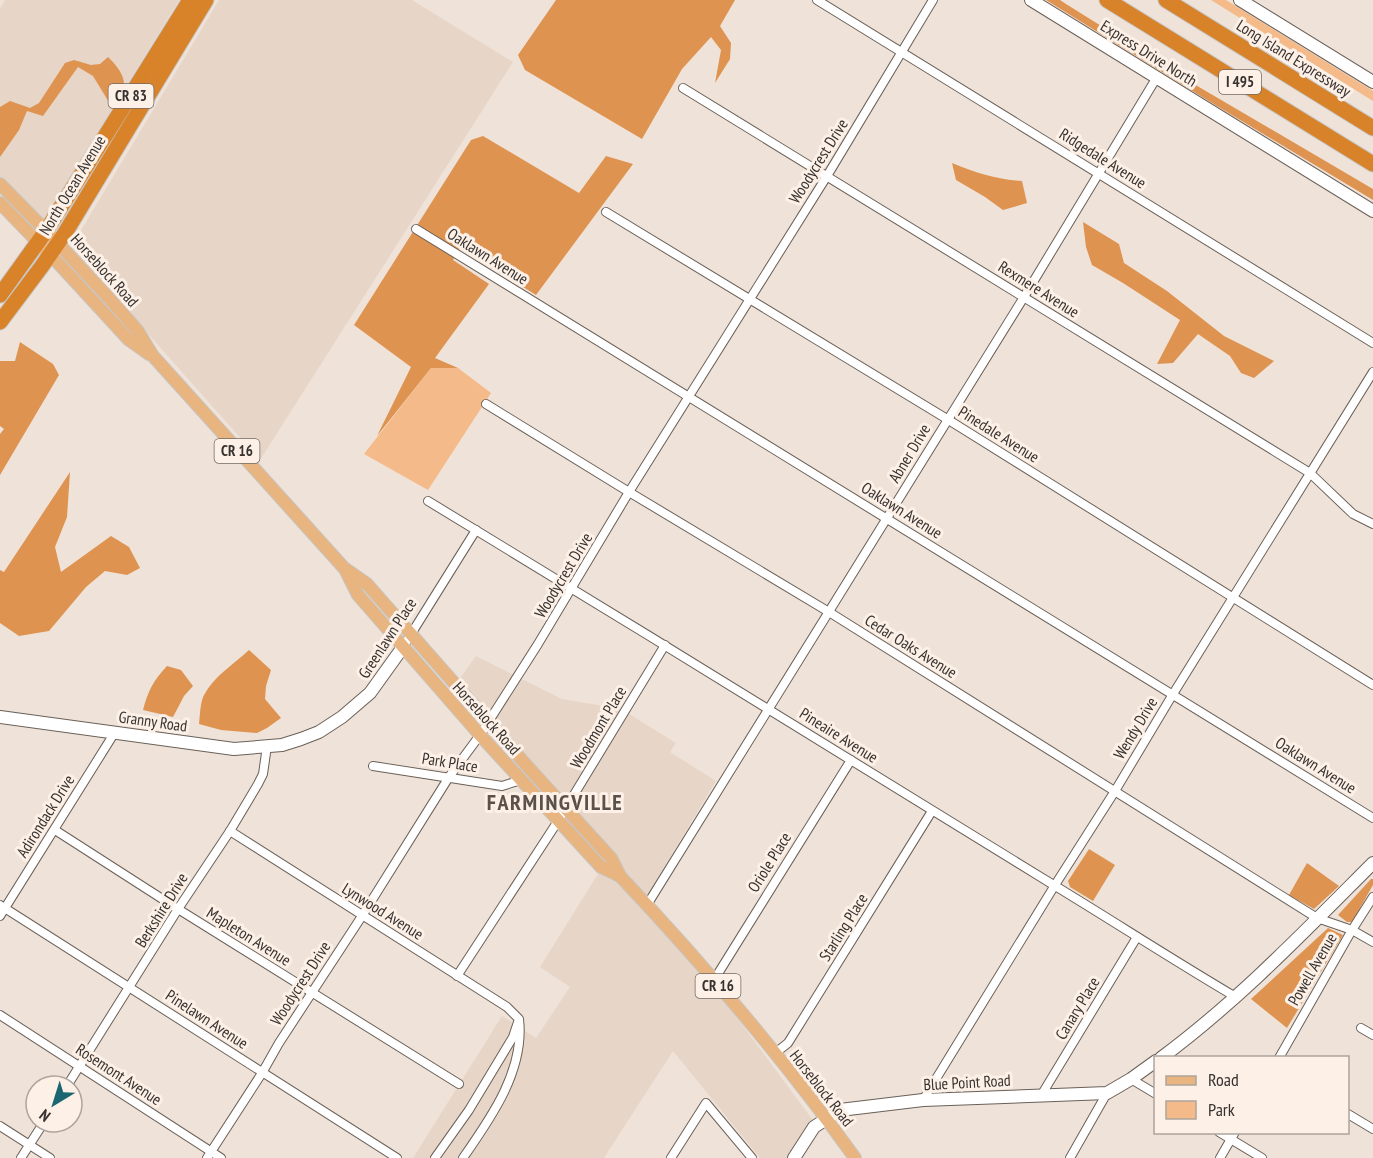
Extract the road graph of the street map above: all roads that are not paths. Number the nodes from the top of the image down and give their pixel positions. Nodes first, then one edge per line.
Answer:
1 (190, 0) edge
2 (206, 0) edge
3 (817, 0) edge
4 (933, 0) edge
5 (1031, 0) edge
6 (1107, 0) edge
7 (1166, 0) edge
8 (1240, 0) edge
9 (902, 51) junction
10 (1157, 77) junction
11 (1373, 82) edge
12 (683, 88) dead end
13 (1373, 128) edge
14 (1373, 164) edge
15 (1099, 173) junction
16 (826, 176) junction
17 (0, 184) edge
18 (0, 203) edge
19 (1373, 211) edge
20 (606, 213) dead end
21 (416, 229) dead end
22 (42, 237) junction
23 (54, 249) junction
24 (0, 295) edge
25 (1024, 297) junction
26 (749, 300) junction
27 (0, 322) edge
28 (1373, 343) edge
29 (1373, 372) edge
30 (690, 397) junction
31 (486, 404) dead end
32 (947, 419) junction
33 (1310, 473) junction
34 (629, 492) junction
35 (428, 501) dead end
36 (887, 518) junction
37 (1373, 524) edge
38 (476, 530) junction
39 (344, 568) junction
40 (572, 588) junction
41 (1233, 598) junction
42 (829, 612) junction
43 (410, 634) junction
44 (665, 645) junction
45 (403, 647) junction
46 (1373, 685) edge
47 (1173, 694) junction
48 (769, 709) junction
49 (0, 717) edge
50 (488, 722) junction
51 (115, 732) junction
52 (480, 735) junction
53 (301, 740) joint
54 (267, 746) junction
55 (851, 760) junction
56 (373, 766) dead end
57 (449, 777) junction
58 (521, 780) junction
59 (1115, 791) junction
60 (565, 808) junction
61 (932, 811) junction
62 (1373, 818) edge
63 (558, 821) junction
64 (55, 830) junction
65 (230, 831) junction
66 (1373, 863) edge
67 (620, 876) junction
68 (1055, 885) junction
69 (1373, 897) edge
70 (647, 905) junction
71 (3, 906) edge
72 (178, 909) junction
73 (0, 916) edge
74 (362, 916) junction
75 (1317, 918) junction
76 (1352, 930) junction
77 (1137, 937) junction
78 (1373, 942) edge
79 (457, 976) junction
80 (714, 980) junction
81 (130, 987) junction
82 (312, 993) junction
83 (1234, 996) junction
84 (0, 1015) edge
85 (519, 1019) junction
86 (1361, 1028) dead end
87 (1373, 1035) edge
88 (774, 1054) junction
89 (1164, 1056) edge
90 (1280, 1056) edge
91 (1154, 1062) edge
92 (79, 1066) junction
93 (262, 1073) junction
94 (74, 1074) edge
95 (1131, 1079) junction
96 (459, 1084) dead end
97 (1107, 1093) junction
98 (1154, 1093) edge
99 (1042, 1094) junction
100 (923, 1100) junction
101 (1349, 1115) edge
102 (826, 1118) junction
103 (0, 1126) edge
104 (1373, 1129) edge
105 (36, 1134) edge
106 (1233, 1136) edge
107 (29, 1145) junction
108 (209, 1155) edge
109 (21, 1158) edge
110 (50, 1158) edge
111 (221, 1158) edge
112 (397, 1158) edge
113 (435, 1158) edge
114 (463, 1158) edge
115 (671, 1158) edge
116 (752, 1158) edge
117 (794, 1158) edge
118 (855, 1158) edge
119 (1070, 1158) edge
120 (1220, 1158) edge
121 (1262, 1158) edge

1 - 22 highway, North Ocean Avenue / CR 83
2 - 23 highway, North Ocean Avenue / CR 83
3 - 9 street, Ridgedale Avenue
4 - 9 street, Woodycrest Drive
5 - 10 street, Express Drive North
6 - 14 highway, I 495
7 - 13 highway, Long Island Expressway / I 495
8 - 11 street
9 - 15 street, Ridgedale Avenue
9 - 16 street, Woodycrest Drive
10 - 15 street, Abner Drive
10 - 19 street, Express Drive North
12 - 16 street, Rexmere Avenue
15 - 25 street, Abner Drive
15 - 28 street, Ridgedale Avenue
16 - 25 street, Rexmere Avenue
16 - 26 street, Woodycrest Drive
17 - 22 main road, Horseblock Road / CR 16
18 - 22 main road, Horseblock Road / CR 16
20 - 26 street, Pinedale Avenue
21 - 30 street, Oaklawn Avenue
22 - 23 main road, Horseblock Road / CR 16
22 - 24 highway, North Ocean Avenue / CR 83
23 - 27 highway, North Ocean Avenue / CR 83
23 - 39 main road, Horseblock Road / CR 16
25 - 32 street, Abner Drive
25 - 33 street, Rexmere Avenue
26 - 30 street, Woodycrest Drive
26 - 32 street, Pinedale Avenue
29 - 33 street, Wendy Drive
30 - 34 street, Woodycrest Drive
30 - 36 street, Oaklawn Avenue
31 - 34 street, Cedar Oaks Avenue
32 - 36 street, Abner Drive
32 - 41 street, Pinedale Avenue
33 - 37 street, Rexmere Avenue
33 - 41 street, Wendy Drive
34 - 40 street, Woodycrest Drive
34 - 42 street, Cedar Oaks Avenue
35 - 38 street, Pineaire Avenue
36 - 42 street, Abner Drive
36 - 47 street, Oaklawn Avenue
38 - 40 street, Pineaire Avenue
38 - 43 street, Greenlawn Place
39 - 43 main road, Horseblock Road / CR 16
39 - 45 main road, Horseblock Road / CR 16
40 - 44 street, Pineaire Avenue
40 - 50 street, Woodycrest Drive
41 - 46 street, Pinedale Avenue
41 - 47 street, Wendy Drive
42 - 48 street, Abner Drive
42 - 59 street, Cedar Oaks Avenue
43 - 45 street, Greenlawn Place
43 - 50 main road, Horseblock Road / CR 16
44 - 48 street, Pineaire Avenue
44 - 60 street, Woodmont Place
45 - 52 main road, Horseblock Road / CR 16
45 - 53 street, Greenlawn Place
47 - 59 street, Wendy Drive
47 - 62 street, Oaklawn Avenue
48 - 55 street, Pineaire Avenue
48 - 70 street, Abner Drive
49 - 51 street, Granny Road
50 - 52 street, Woodycrest Drive
50 - 60 main road, Horseblock Road / CR 16
51 - 54 street, Granny Road
51 - 64 street, Adirondack Drive
52 - 57 street, Woodycrest Drive
52 - 58 main road, Horseblock Road / CR 16
53 - 54 street, Granny Road
54 - 65 street, Berkshire Drive
55 - 61 street, Pineaire Avenue
55 - 80 street, Oriole Place
56 - 57 street, Park Place
57 - 58 street, Park Place
57 - 74 street, Woodycrest Drive
58 - 63 main road, Horseblock Road / CR 16
59 - 68 street, Wendy Drive
59 - 75 street, Cedar Oaks Avenue
60 - 63 street, Woodmont Place
60 - 67 main road, Horseblock Road / CR 16
61 - 68 street, Pineaire Avenue
61 - 88 street, Starling Place
63 - 67 main road, Horseblock Road / CR 16
63 - 79 street, Woodmont Place
64 - 71 street, Adirondack Drive
64 - 72 street, Mapleton Avenue
65 - 72 street, Berkshire Drive
65 - 74 street, Lynwood Avenue
66 - 75 street
67 - 70 main road, Horseblock Road / CR 16
68 - 77 street, Pineaire Avenue
68 - 100 street, Wendy Drive
69 - 76 street, Powell Avenue
70 - 80 main road, Horseblock Road / CR 16
71 - 73 street, Adirondack Drive
71 - 81 street, Pinelawn Avenue
72 - 81 street, Berkshire Drive
72 - 82 street, Mapleton Avenue
74 - 79 street, Lynwood Avenue
74 - 82 street, Woodycrest Drive
75 - 76 street, Cedar Oaks Avenue
75 - 83 street
76 - 78 street, Cedar Oaks Avenue
76 - 90 street, Powell Avenue
77 - 83 street, Pineaire Avenue
77 - 99 street, Canary Place
79 - 85 street, Lynwood Avenue
80 - 88 main road, Horseblock Road / CR 16
81 - 92 street, Berkshire Drive
81 - 93 street, Pinelawn Avenue
82 - 93 street, Woodycrest Drive
82 - 96 street, Mapleton Avenue
83 - 89 street
84 - 92 street, Rosemont Avenue
85 - 113 street
85 - 114 street
86 - 87 street
88 - 102 main road, Horseblock Road / CR 16
91 - 95 street, Blue Point Road
92 - 94 street, Berkshire Drive
92 - 108 street, Rosemont Avenue
93 - 108 street, Woodycrest Drive
93 - 112 street, Pinelawn Avenue
95 - 97 street, Blue Point Road
95 - 98 street
97 - 99 street, Blue Point Road
97 - 119 street
99 - 100 street, Blue Point Road
100 - 102 street, Blue Point Road
101 - 104 street
102 - 117 street, Blue Point Road
102 - 118 main road, Horseblock Road / CR 16
103 - 107 street
105 - 107 street
106 - 120 street
106 - 121 street
107 - 109 street
107 - 110 street
108 - 111 street, Rosemont Avenue
115 - 116 street

